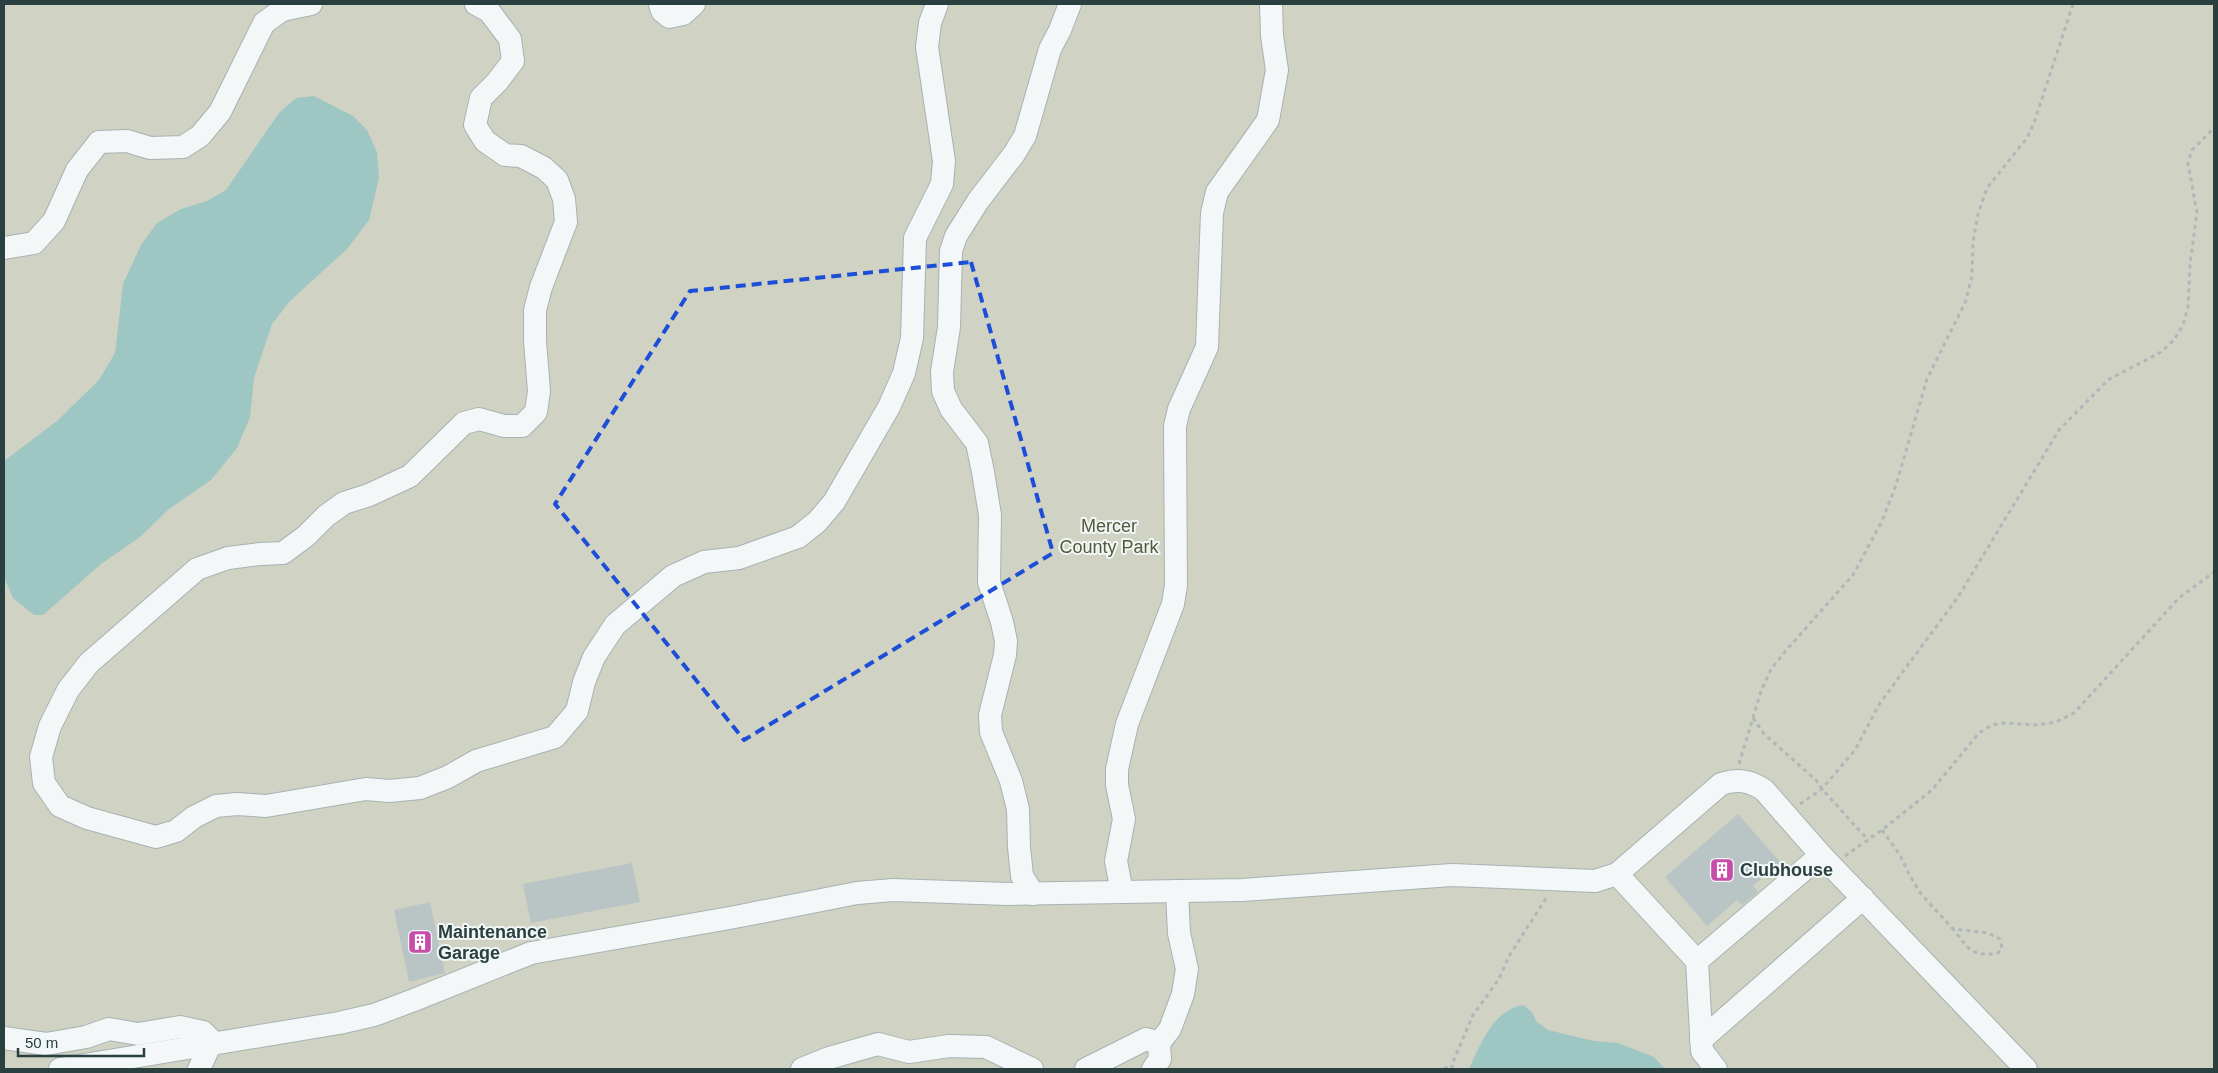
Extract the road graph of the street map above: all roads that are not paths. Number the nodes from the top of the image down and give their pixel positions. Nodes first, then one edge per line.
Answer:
1 (311, 4) edge
2 (476, 4) edge
3 (660, 4) edge
4 (694, 4) edge
5 (937, 4) edge
6 (1070, 4) edge
7 (1272, 4) edge
8 (4, 248) edge
9 (1826, 860) junction
10 (1617, 874) junction
11 (1176, 891) junction
12 (1122, 892) junction
13 (1033, 894) junction
14 (1862, 898) junction
15 (1697, 961) junction
16 (4, 1038) edge
17 (1701, 1040) junction
18 (1160, 1043) junction
19 (210, 1045) junction
20 (60, 1069) edge
21 (199, 1069) edge
22 (802, 1069) edge
23 (1032, 1069) edge
24 (1086, 1069) edge
25 (1154, 1069) edge
26 (1716, 1069) edge
27 (2026, 1069) edge

1 - 8 lane
2 - 5 lane
3 - 4 lane
6 - 13 lane
7 - 12 lane
9 - 10 lane
9 - 14 lane
9 - 15 lane
10 - 11 lane
10 - 15 lane
11 - 12 lane
11 - 18 lane
12 - 13 lane
13 - 19 lane
14 - 17 lane
14 - 27 lane
15 - 17 lane
16 - 19 lane
17 - 26 lane
18 - 24 lane
18 - 25 lane
19 - 20 lane
19 - 21 lane
22 - 23 lane

